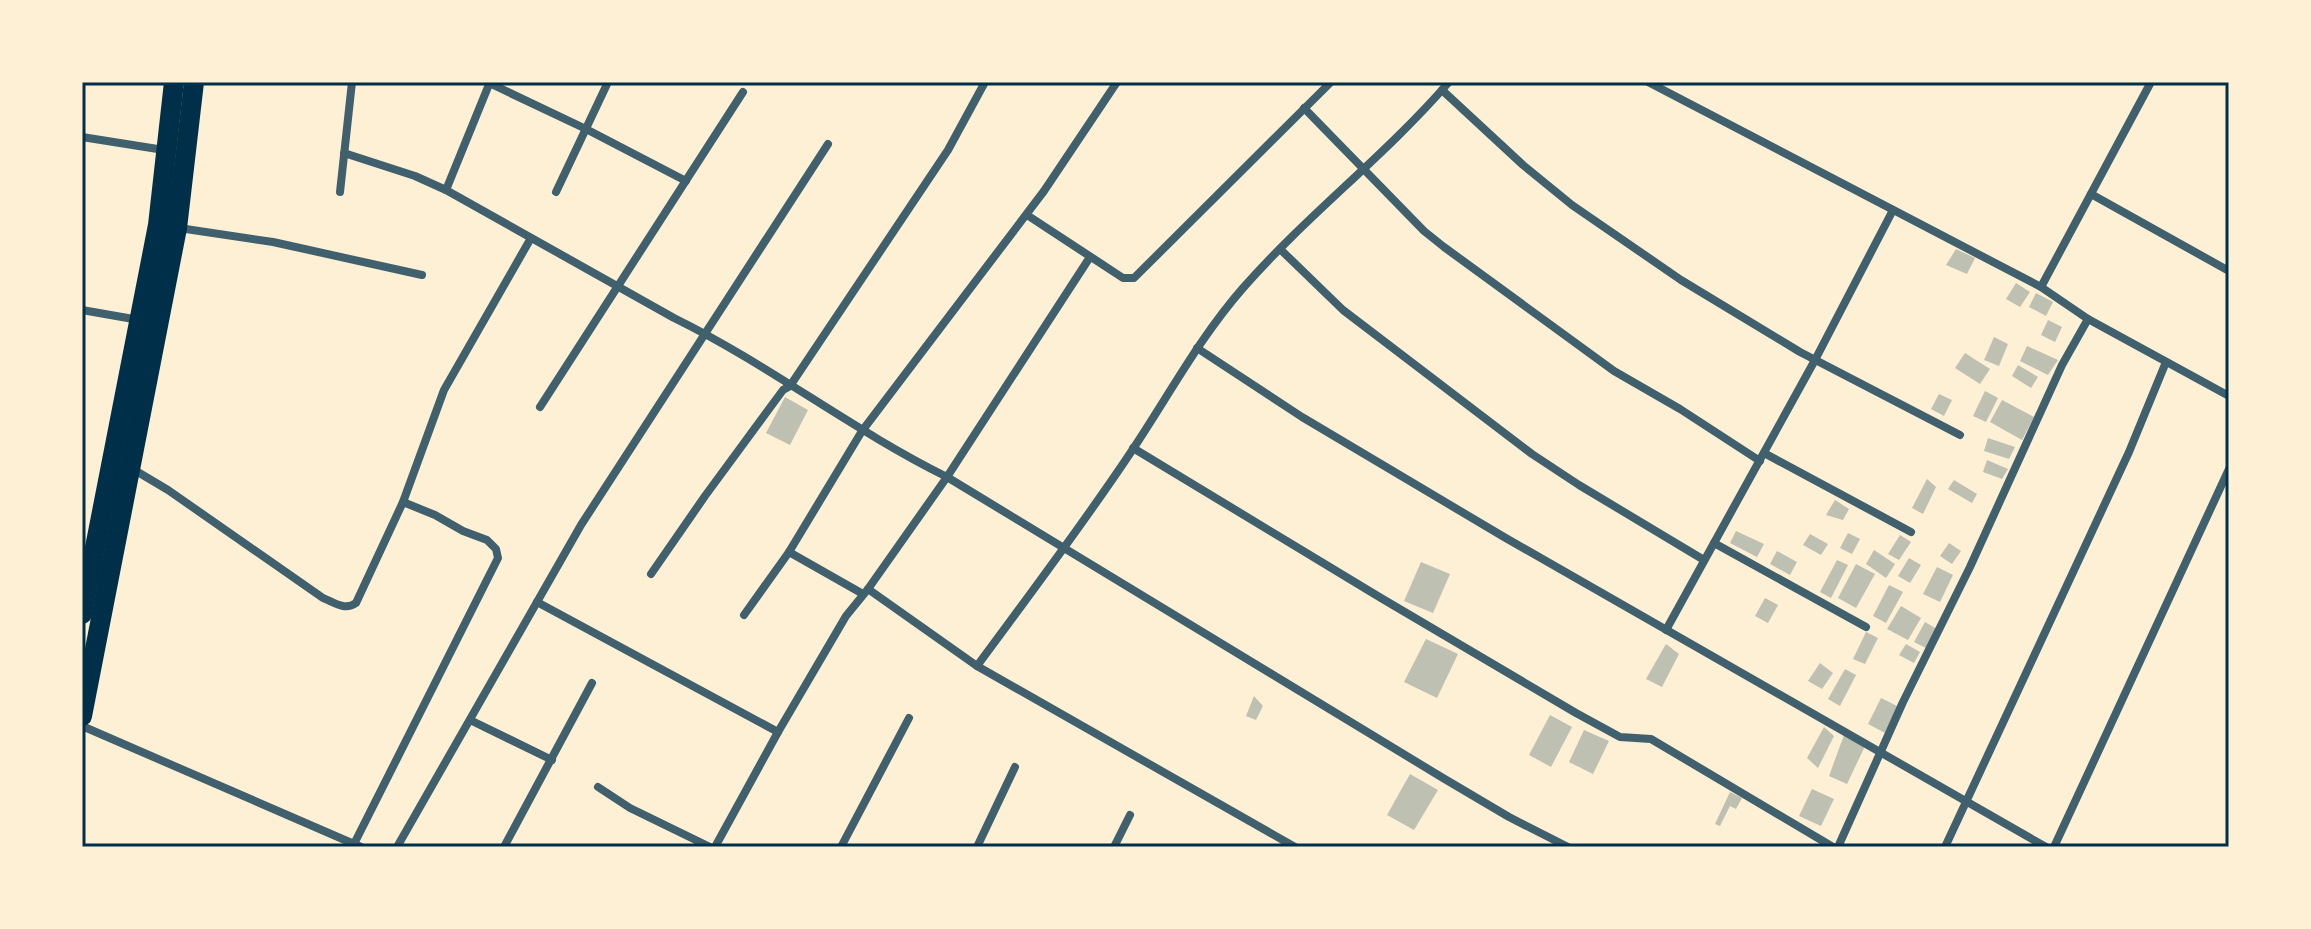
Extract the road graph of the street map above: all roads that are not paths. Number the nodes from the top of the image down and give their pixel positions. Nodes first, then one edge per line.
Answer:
1 (174, 82) edge
2 (194, 82) edge
3 (352, 82) edge
4 (489, 82) edge
5 (608, 82) edge
6 (985, 82) edge
7 (1117, 82) edge
8 (1331, 82) edge
9 (1449, 82) edge
10 (1648, 82) edge
11 (2151, 82) edge
12 (1442, 90) junction
13 (743, 92) dead end
14 (1304, 108) junction
15 (586, 129) junction
16 (82, 137) edge
17 (828, 144) dead end
18 (177, 151) junction
19 (344, 153) junction
20 (1364, 169) junction
21 (686, 181) junction
22 (446, 190) junction
23 (340, 192) dead end
24 (556, 192) dead end
25 (2091, 194) junction
26 (1893, 210) junction
27 (1027, 215) junction
28 (168, 227) junction
29 (531, 238) junction
30 (1280, 249) junction
31 (1090, 257) junction
32 (2229, 271) edge
33 (422, 275) dead end
34 (619, 286) junction
35 (2041, 287) junction
36 (82, 310) edge
37 (2088, 319) junction
38 (139, 320) junction
39 (705, 333) junction
40 (1197, 348) junction
41 (1815, 360) junction
42 (2166, 362) junction
43 (790, 386) junction
44 (2229, 396) edge
45 (540, 407) dead end
46 (862, 431) junction
47 (1960, 435) dead end
48 (1133, 448) junction
49 (1762, 457) junction
50 (130, 468) junction
51 (2229, 469) edge
52 (947, 477) junction
53 (403, 502) junction
54 (1911, 532) dead end
55 (1714, 543) junction
56 (1064, 549) junction
57 (789, 552) junction
58 (1704, 560) junction
59 (651, 574) dead end
60 (866, 592) junction
61 (537, 602) junction
62 (82, 614) edge
63 (744, 615) dead end
64 (1866, 627) dead end
65 (1666, 630) junction
66 (977, 666) junction
67 (592, 683) dead end
68 (82, 716) edge
69 (909, 718) dead end
70 (470, 720) junction
71 (82, 726) edge
72 (778, 732) junction
73 (1881, 753) junction
74 (552, 760) junction
75 (1015, 767) dead end
76 (598, 787) dead end
77 (1967, 803) junction
78 (1130, 815) dead end
79 (358, 845) edge
80 (397, 847) edge
81 (504, 847) edge
82 (712, 847) edge
83 (841, 847) edge
84 (977, 847) edge
85 (1114, 847) edge
86 (1295, 847) edge
87 (1568, 847) edge
88 (1836, 847) edge
89 (1945, 847) edge
90 (2046, 847) edge
91 (2054, 847) edge

1 - 18 main road
2 - 18 main road
3 - 19 street
4 - 15 street
4 - 22 street
5 - 15 street
6 - 43 street
7 - 27 street
8 - 14 street
9 - 12 street
10 - 26 street
11 - 25 street
12 - 20 street
12 - 41 street
13 - 21 street
14 - 20 street
14 - 31 street
15 - 21 street
15 - 24 street
16 - 18 street
17 - 39 street
18 - 28 main road
19 - 22 street
19 - 23 street
20 - 30 street
20 - 49 street
21 - 34 street
22 - 29 street
25 - 32 street
25 - 35 street
26 - 35 street
26 - 41 street
27 - 31 street
27 - 46 street
28 - 33 street
28 - 38 main road
28 - 50 main road
29 - 34 street
29 - 53 street
30 - 40 street
30 - 58 street
31 - 52 street
34 - 39 street
34 - 45 street
35 - 37 street
36 - 38 street
37 - 42 street
37 - 73 street
38 - 62 main road
39 - 43 street
39 - 61 street
40 - 48 street
40 - 65 street
41 - 47 street
41 - 49 street
42 - 44 street
42 - 77 street
43 - 46 street
43 - 59 street
46 - 52 street
46 - 57 street
48 - 56 street
48 - 88 street
49 - 54 street
49 - 55 street
50 - 53 street
50 - 68 main road
51 - 91 street
52 - 56 street
52 - 60 street
53 - 79 street
55 - 58 street
55 - 64 street
56 - 66 street
56 - 87 street
57 - 60 street
57 - 63 street
58 - 65 street
60 - 66 street
60 - 72 street
61 - 70 street
61 - 72 street
65 - 73 street
66 - 86 street
67 - 74 street
69 - 83 street
70 - 74 street
70 - 80 street
71 - 79 street
72 - 82 street
73 - 77 street
73 - 88 street
74 - 81 street
75 - 84 street
76 - 82 street
77 - 89 street
77 - 90 street
78 - 85 street

